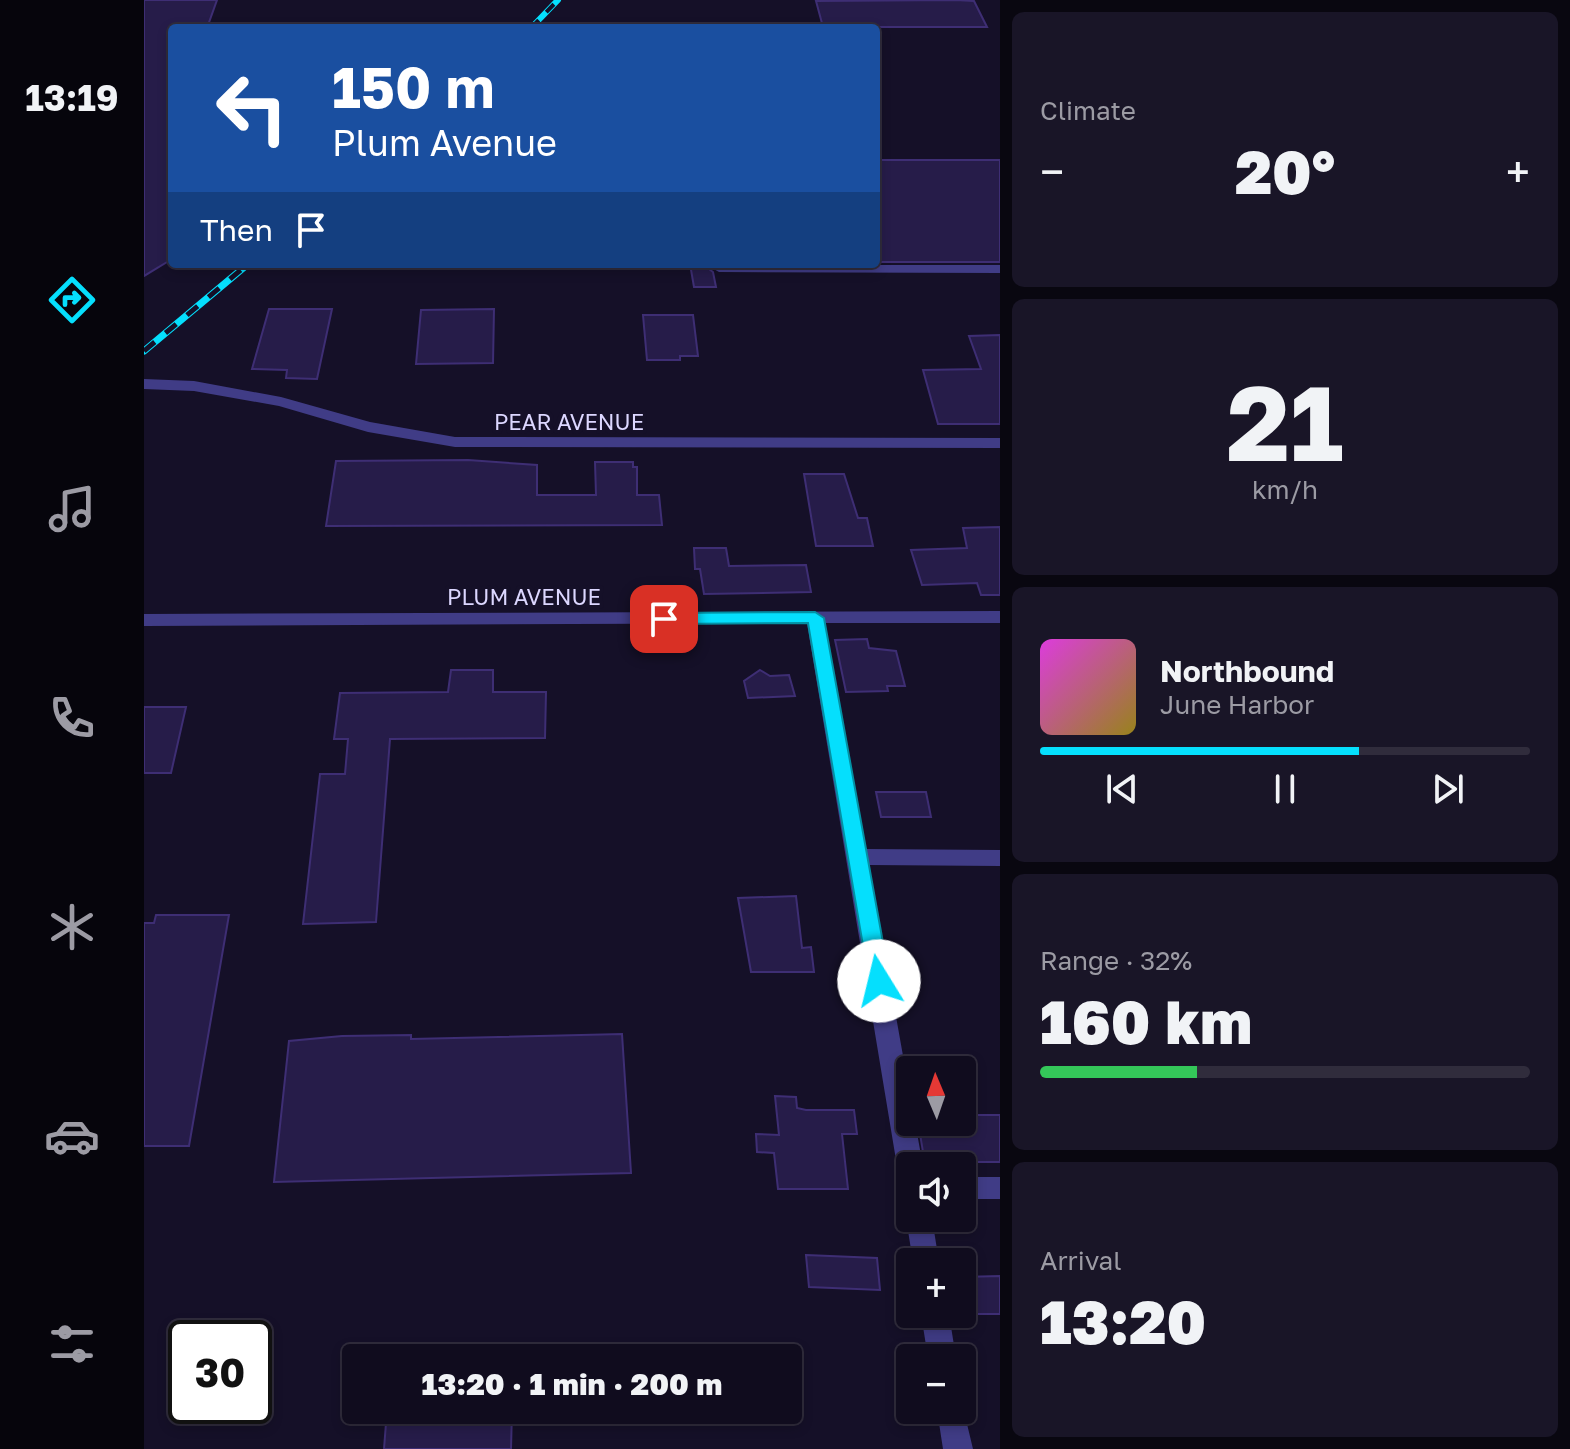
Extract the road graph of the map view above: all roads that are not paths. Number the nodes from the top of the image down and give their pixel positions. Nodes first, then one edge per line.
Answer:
1 (719, 268) dead end
2 (1000, 269) edge
3 (144, 384) edge
4 (1000, 443) edge
5 (1000, 617) edge
6 (815, 618) junction
7 (144, 620) edge
8 (859, 857) junction
9 (1000, 858) edge
10 (908, 1152) edge
11 (976, 1188) edge
12 (1000, 1188) edge
13 (954, 1424) edge
14 (958, 1449) edge

1 - 2 street
3 - 4 street, PEAR AVENUE
5 - 6 street, PLUM AVENUE
6 - 7 street, PLUM AVENUE
6 - 8 street
8 - 9 street
8 - 10 street
11 - 12 street
13 - 14 street

